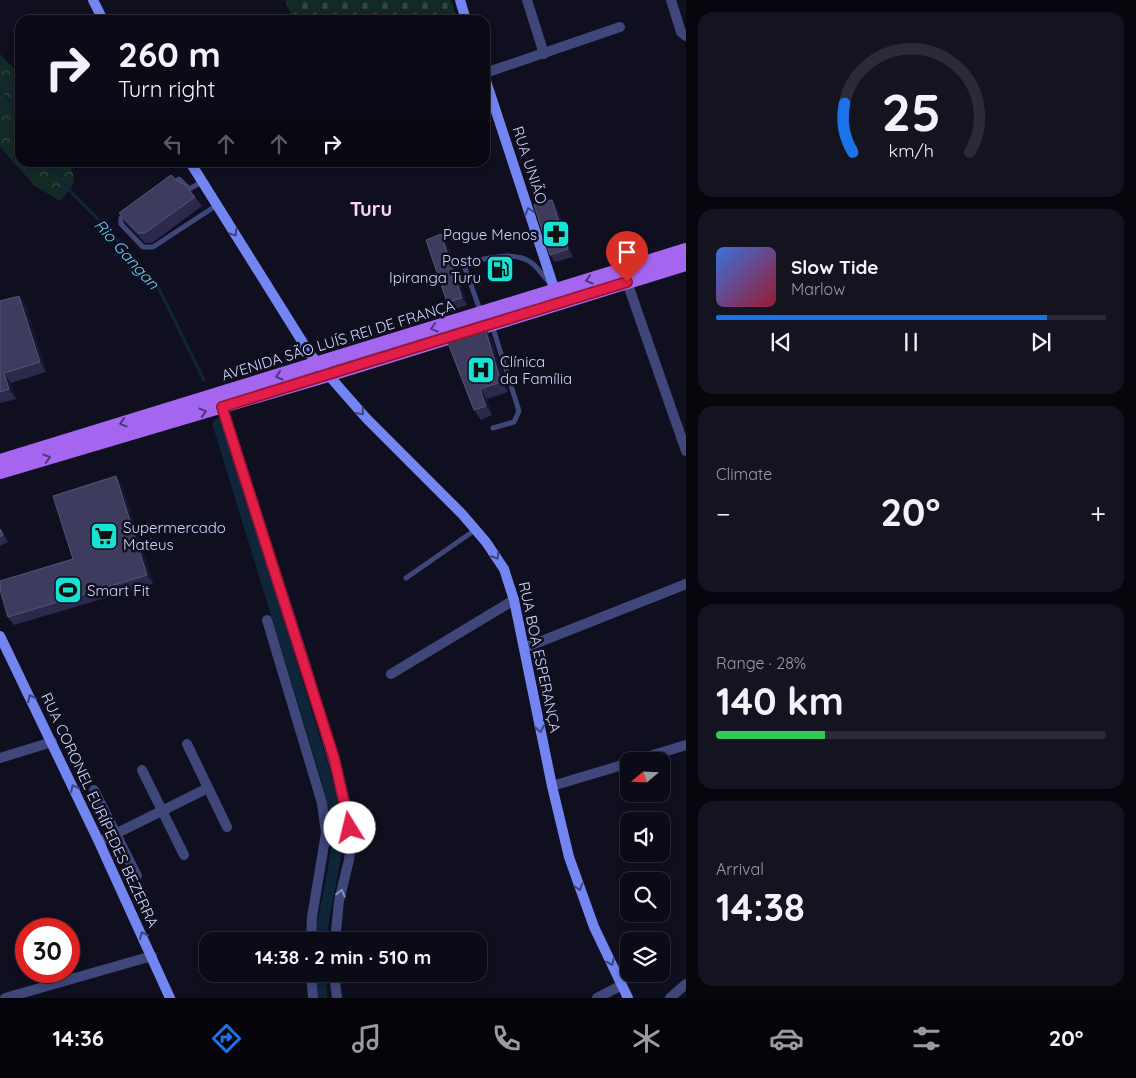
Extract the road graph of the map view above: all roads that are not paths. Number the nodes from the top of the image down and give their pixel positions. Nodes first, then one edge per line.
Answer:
1 (93, 0) edge
2 (460, 0) edge
3 (527, 0) edge
4 (671, 0) edge
5 (100, 15) edge
6 (464, 15) edge
7 (620, 27) dead end
8 (686, 36) edge
9 (544, 54) junction
10 (490, 71) edge
11 (490, 93) edge
12 (193, 167) edge
13 (202, 182) junction
14 (167, 186) edge
15 (216, 205) junction
16 (136, 208) edge
17 (686, 250) edge
18 (686, 264) edge
19 (627, 282) junction
20 (554, 288) junction
21 (481, 314) junction
22 (492, 324) junction
23 (318, 364) junction
24 (328, 375) junction
25 (222, 407) junction
26 (493, 428) dead end
27 (686, 451) edge
28 (0, 461) edge
29 (0, 472) edge
30 (475, 529) junction
31 (406, 578) dead end
32 (686, 584) edge
33 (514, 600) junction
34 (267, 620) dead end
35 (0, 636) edge
36 (524, 648) junction
37 (391, 674) dead end
38 (52, 742) junction
39 (187, 744) dead end
40 (686, 745) edge
41 (663, 752) edge
42 (0, 758) edge
43 (620, 766) edge
44 (142, 770) dead end
45 (552, 786) junction
46 (208, 788) junction
47 (94, 790) dead end
48 (162, 810) junction
49 (227, 827) dead end
50 (116, 833) junction
51 (99, 842) junction
52 (184, 855) dead end
53 (137, 876) dead end
54 (311, 932) edge
55 (336, 932) edge
56 (152, 956) junction
57 (312, 982) edge
58 (335, 982) edge
59 (686, 984) edge
60 (622, 985) junction
61 (167, 997) edge
62 (5, 998) edge
63 (313, 998) edge
64 (337, 998) edge
65 (598, 998) edge
66 (628, 998) edge
67 (670, 998) edge

1 - 5 main road
2 - 6 main road
3 - 9 street
4 - 8 street
7 - 9 street
9 - 10 street
20 -> 11 main road, RUA UNIÃO
12 - 13 main road, RUA BOA ESPERANÇA
13 - 14 lane
13 - 15 main road, RUA BOA ESPERANÇA
15 - 16 lane
15 -> 23 main road, RUA BOA ESPERANÇA
17 -> 20 main road, AVENIDA SÃO LUÍS REI DE FRANÇA
18 - 19 main road, AVENIDA SÃO LUÍS REI DE FRANÇA
19 - 22 main road, AVENIDA SÃO LUÍS REI DE FRANÇA
19 - 27 street
20 - 21 main road, AVENIDA SÃO LUÍS REI DE FRANÇA
20 - 21 lane
21 -> 23 main road, AVENIDA SÃO LUÍS REI DE FRANÇA
22 - 24 main road, AVENIDA SÃO LUÍS REI DE FRANÇA
22 - 26 lane
23 - 24 main road, RUA BOA ESPERANÇA
23 -> 28 main road, AVENIDA SÃO LUÍS REI DE FRANÇA
24 - 25 main road, AVENIDA SÃO LUÍS REI DE FRANÇA
24 -> 30 main road, RUA BOA ESPERANÇA
29 -> 25 main road, AVENIDA SÃO LUÍS REI DE FRANÇA
55 -> 25 street
30 - 31 lane
30 -> 33 main road, RUA BOA ESPERANÇA
32 - 36 street
33 - 36 main road, RUA BOA ESPERANÇA
33 - 37 street
34 - 54 street
38 -> 35 main road, RUA CORONEL EURÍPEDES BEZERRA
36 -> 45 main road, RUA BOA ESPERANÇA
38 - 42 street
51 -> 38 main road, RUA CORONEL EURÍPEDES BEZERRA
39 - 46 street
40 - 41 street
43 - 45 street
44 - 48 street
45 -> 60 main road, RUA BOA ESPERANÇA
46 - 48 street
46 - 49 street
47 - 50 street
48 - 50 street
48 - 52 street
50 - 51 street
50 - 53 street
56 -> 51 main road, RUA CORONEL EURÍPEDES BEZERRA
56 - 61 main road, RUA CORONEL EURÍPEDES BEZERRA
56 - 62 street
57 - 63 street
58 - 64 street
59 - 67 street
60 - 65 street
60 - 66 main road, RUA BOA ESPERANÇA

